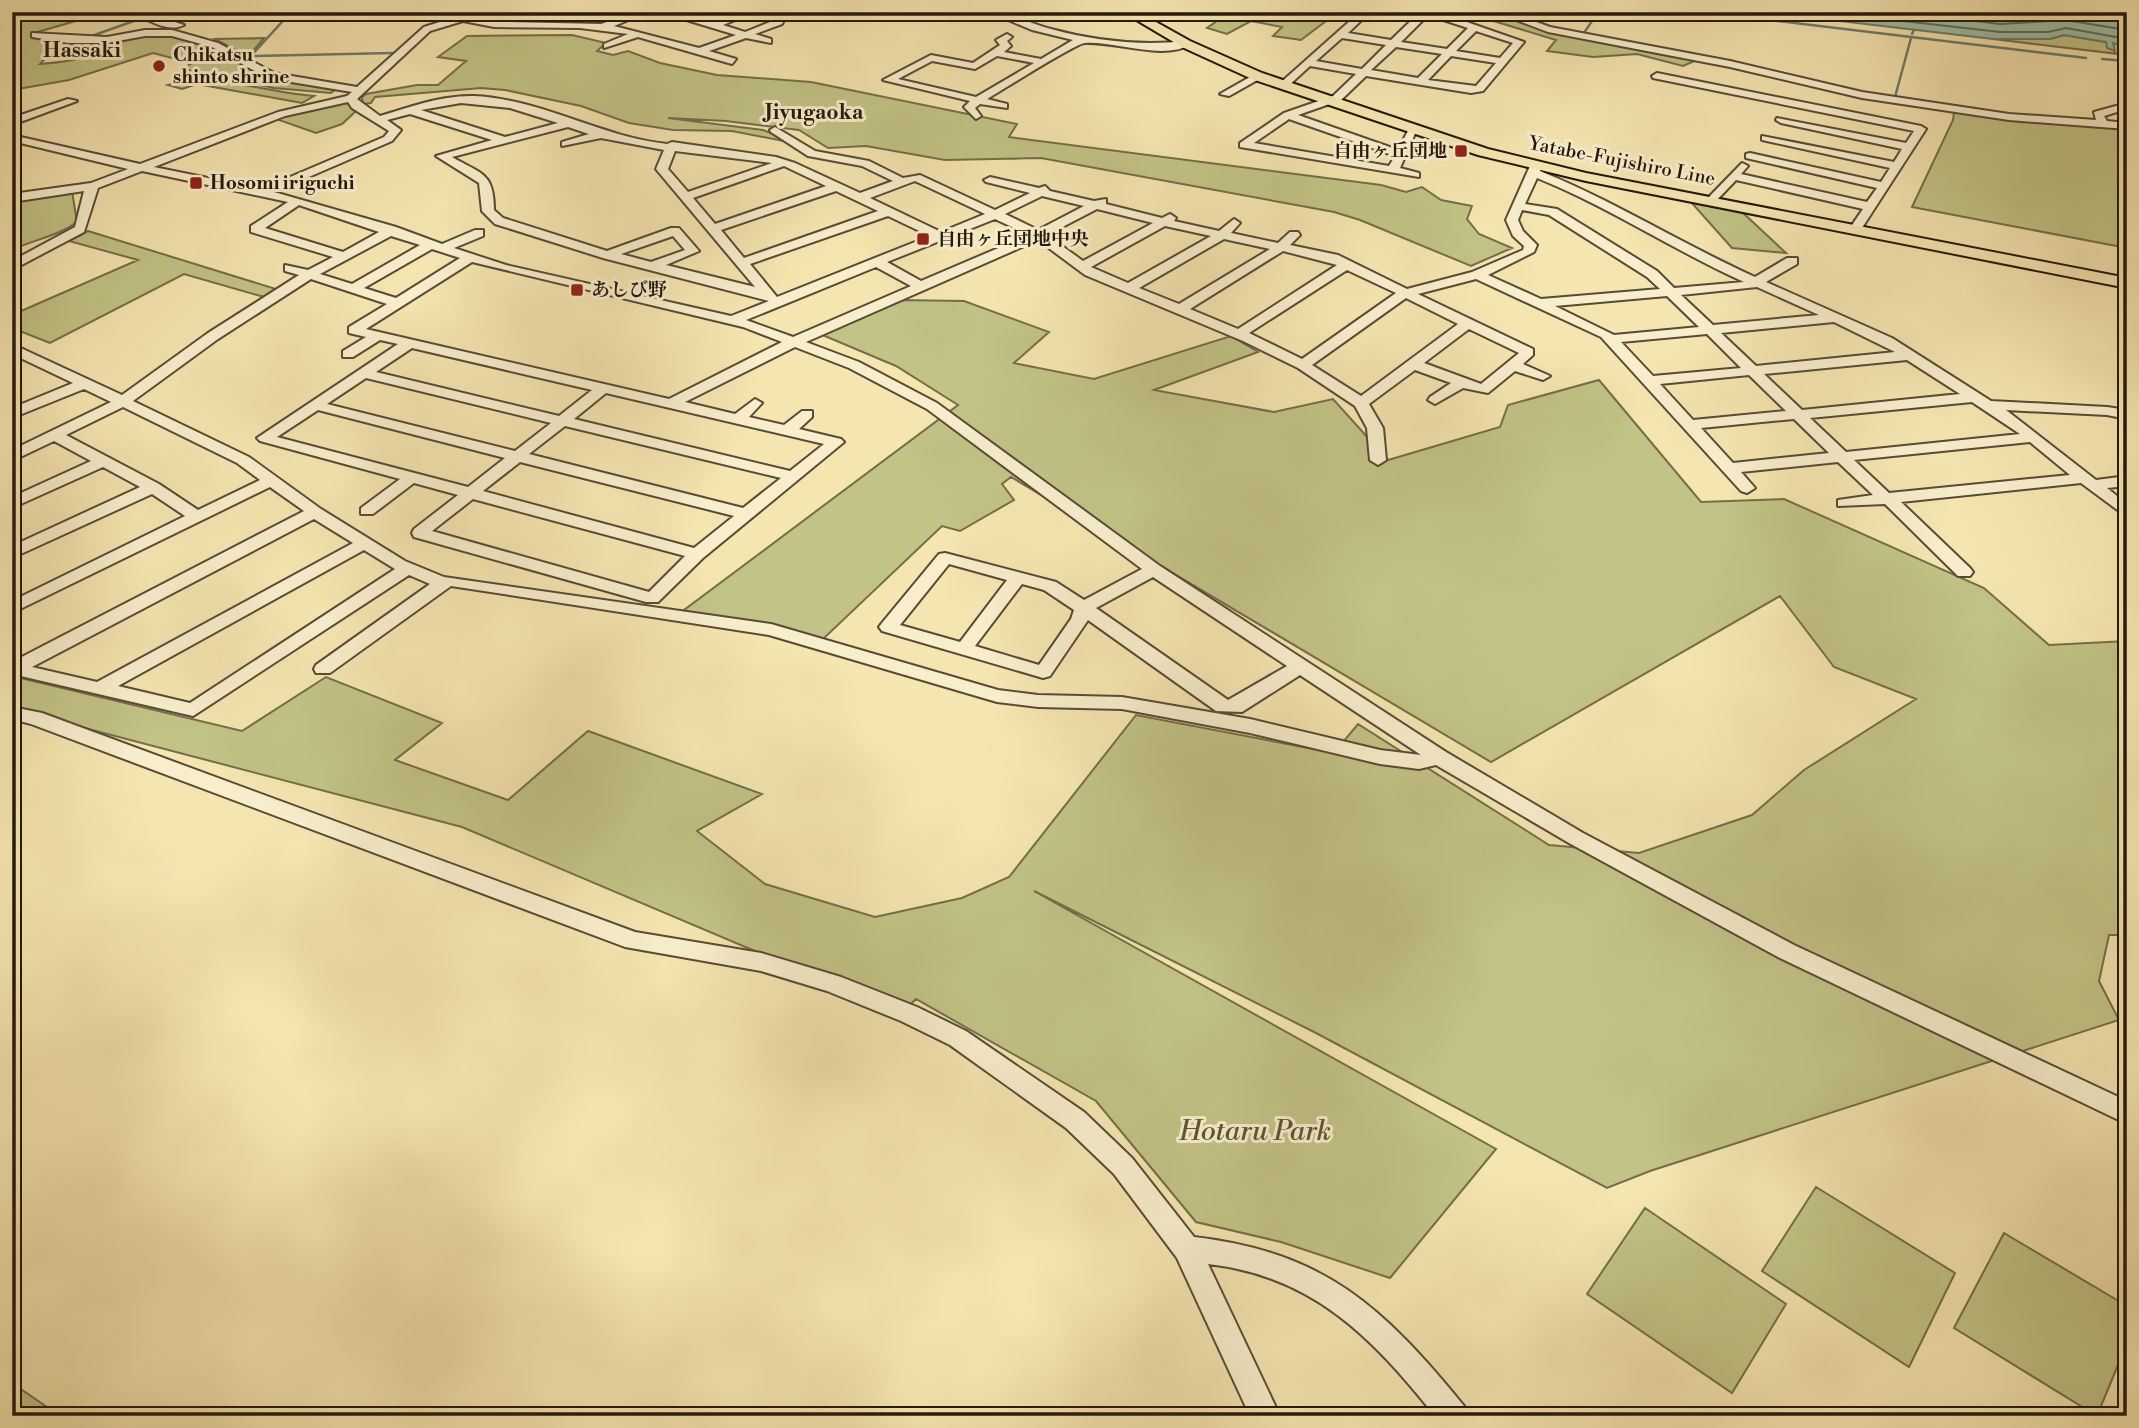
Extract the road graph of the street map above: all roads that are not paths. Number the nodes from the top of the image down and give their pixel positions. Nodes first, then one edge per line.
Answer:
1 (481, 12) edge
2 (535, 12) edge
3 (590, 12) edge
4 (644, 12) edge
5 (664, 12) edge
6 (698, 12) edge
7 (751, 12) edge
8 (784, 12) edge
9 (993, 12) edge
10 (1129, 12) edge
11 (1366, 12) edge
12 (1427, 12) edge
13 (1499, 12) edge
14 (144, 15) dead end
15 (463, 18) junction
16 (683, 18) junction
17 (551, 25) junction
18 (491, 26) junction
19 (713, 26) junction
20 (1475, 26) junction
21 (599, 27) junction
22 (636, 34) junction
23 (745, 34) junction
24 (35, 35) dead end
25 (1342, 35) junction
26 (192, 37) junction
27 (1007, 37) dead end
28 (1083, 38) junction
29 (768, 41) dead end
30 (667, 43) junction
31 (1394, 43) junction
32 (1186, 44) junction
33 (607, 46) dead end
34 (1029, 51) dead end
35 (701, 52) junction
36 (996, 52) junction
37 (1448, 52) junction
38 (744, 55) dead end
39 (1018, 57) junction
40 (684, 59) dead end
41 (730, 61) junction
42 (1503, 61) junction
43 (1044, 62) junction
44 (1309, 63) junction
45 (975, 66) junction
46 (715, 67) dead end
47 (1363, 72) junction
48 (1257, 76) junction
49 (1657, 76) dead end
50 (1420, 82) junction
51 (1003, 85) junction
52 (1283, 85) junction
53 (933, 90) junction
54 (1024, 90) dead end
55 (355, 94) junction
56 (1225, 94) dead end
57 (978, 100) junction
58 (72, 101) dead end
59 (1327, 101) junction
60 (1795, 104) junction
61 (1003, 106) dead end
62 (2127, 106) edge
63 (412, 111) junction
64 (1288, 115) junction
65 (976, 116) dead end
66 (379, 119) junction
67 (1781, 120) junction
68 (12, 122) edge
69 (568, 124) junction
70 (2103, 124) junction
71 (2127, 126) edge
72 (775, 130) dead end
73 (1413, 131) junction
74 (603, 134) junction
75 (12, 138) edge
76 (1766, 138) junction
77 (505, 140) junction
78 (566, 144) dead end
79 (672, 145) junction
80 (1910, 147) junction
81 (1400, 154) junction
82 (1750, 156) junction
83 (784, 163) junction
84 (1897, 166) junction
85 (141, 169) junction
86 (1535, 169) junction
87 (1393, 170) junction
88 (1415, 175) dead end
89 (1734, 176) junction
90 (990, 180) dead end
91 (903, 182) junction
92 (1054, 183) dead end
93 (93, 186) junction
94 (1884, 186) junction
95 (835, 187) junction
96 (264, 192) junction
97 (1041, 192) junction
98 (686, 196) junction
99 (1110, 196) dead end
100 (12, 198) edge
101 (859, 198) junction
102 (1713, 200) junction
103 (298, 201) junction
104 (1096, 206) junction
105 (1517, 206) junction
106 (1871, 206) junction
107 (1180, 211) dead end
108 (888, 212) junction
109 (996, 214) junction
110 (1166, 221) junction
111 (1234, 223) dead end
112 (1856, 228) junction
113 (713, 229) junction
114 (392, 230) junction
115 (479, 233) dead end
116 (1039, 235) junction
117 (1222, 235) junction
118 (1294, 235) dead end
119 (940, 236) junction
120 (438, 246) junction
121 (1281, 247) junction
122 (607, 255) junction
123 (1726, 255) dead end
124 (344, 256) junction
125 (470, 258) junction
126 (1792, 261) dead end
127 (877, 262) junction
128 (1712, 262) junction
129 (742, 263) junction
130 (1347, 264) junction
131 (12, 266) edge
132 (652, 266) junction
133 (1082, 267) junction
134 (290, 268) dead end
135 (308, 275) junction
136 (1477, 275) junction
137 (1758, 283) junction
138 (2127, 283) edge
139 (921, 286) junction
140 (352, 289) junction
141 (1128, 289) junction
142 (1670, 292) junction
143 (1405, 293) junction
144 (771, 298) junction
145 (397, 303) junction
146 (1539, 303) junction
147 (1180, 309) junction
148 (1837, 318) junction
149 (733, 320) junction
150 (1468, 323) junction
151 (1710, 330) junction
152 (1239, 334) junction
153 (377, 335) junction
154 (1612, 339) junction
155 (797, 340) junction
156 (410, 343) junction
157 (12, 348) edge
158 (348, 354) dead end
159 (1911, 355) junction
160 (1303, 365) junction
161 (1413, 365) junction
162 (1513, 365) junction
163 (1752, 371) junction
164 (364, 373) junction
165 (1543, 376) dead end
166 (1650, 381) junction
167 (1462, 383) junction
168 (83, 384) junction
169 (605, 387) junction
170 (1975, 397) junction
171 (1435, 400) dead end
172 (121, 402) junction
173 (755, 402) dead end
174 (672, 403) junction
175 (1361, 403) junction
176 (315, 405) junction
177 (1990, 405) junction
178 (12, 414) edge
179 (807, 414) dead end
180 (1797, 414) junction
181 (2127, 415) edge
182 (738, 419) junction
183 (563, 421) junction
184 (1690, 425) junction
185 (788, 430) junction
186 (57, 437) junction
187 (2033, 437) junction
188 (12, 456) edge
189 (519, 456) junction
190 (1842, 457) junction
191 (1378, 460) dead end
192 (104, 461) junction
193 (1730, 468) junction
194 (791, 477) junction
195 (411, 478) junction
196 (270, 481) junction
197 (2088, 481) junction
198 (2127, 481) edge
199 (153, 487) junction
200 (1747, 488) dead end
201 (472, 493) junction
202 (1888, 499) junction
203 (12, 502) edge
204 (1844, 503) dead end
205 (367, 511) dead end
206 (315, 512) junction
207 (2127, 512) edge
208 (746, 513) junction
209 (197, 517) junction
210 (365, 543) junction
211 (12, 553) edge
212 (696, 554) junction
213 (407, 569) junction
214 (1154, 570) junction
215 (1965, 572) dead end
216 (1018, 578) junction
217 (443, 583) junction
218 (12, 608) edge
219 (1083, 608) junction
220 (964, 649) junction
221 (1301, 666) junction
222 (13, 668) edge
223 (323, 669) dead end
224 (100, 688) junction
225 (12, 713) edge
226 (1439, 757) junction
227 (2127, 1113) edge
228 (1187, 1249) junction
229 (1265, 1416) edge
230 (1454, 1416) edge

1 - 15 street
2 - 18 street
3 - 17 street
4 - 21 street
5 - 16 street
6 - 16 street
7 - 19 street
8 - 23 street
9 - 28 street
10 - 32 main road, Yatabe-Fujishiro Line
11 - 25 street
12 - 20 street
12 - 31 street
13 - 70 street
14 - 26 street
15 - 18 street
15 - 55 street
16 - 19 street
16 - 22 street
17 - 18 street
17 - 21 street
19 - 23 street
19 - 30 street
20 - 37 street
20 - 42 street
21 - 22 street
22 - 30 street
22 - 33 street
23 - 29 street
23 - 35 street
24 - 26 street
25 - 31 street
25 - 44 street
26 - 55 street
27 - 36 street
28 - 32 street
28 - 43 street
30 - 35 street
31 - 37 street
31 - 47 street
32 - 48 main road, Yatabe-Fujishiro Line
34 - 39 street
35 - 40 street
35 - 41 street
36 - 39 street
36 - 45 street
37 - 42 street
37 - 50 street
38 - 41 street
39 - 43 street
41 - 46 street
42 - 50 street
43 - 51 street
44 - 47 street
44 - 52 street
45 - 53 street
45 - 53 street
47 - 50 street
47 - 59 street
48 - 52 main road, Yatabe-Fujishiro Line
48 - 56 street
49 - 60 street
51 - 54 street
51 - 57 street
52 - 59 main road, Yatabe-Fujishiro Line
53 - 57 street
55 - 66 street
55 - 85 street
57 - 61 street
57 - 65 street
58 - 68 street
59 - 64 street
59 - 73 main road, Yatabe-Fujishiro Line
60 - 67 street
60 - 80 street
62 - 70 street
63 - 66 street
63 - 69 street
63 - 77 street
64 - 81 street
64 - 87 street
66 - 96 street
67 - 76 street
67 - 80 street
69 - 74 street
69 - 77 street
70 - 71 street
72 - 91 street
73 - 81 street
73 - 86 main road, Yatabe-Fujishiro Line
74 - 78 street
74 - 79 street
75 - 85 street
76 - 82 street
76 - 84 street
77 - 122 street
79 - 83 street
79 - 98 street
80 - 84 street
81 - 87 street
82 - 89 street
82 - 94 street
83 - 95 street
83 - 98 street
84 - 94 street
85 - 93 street
85 - 96 street
86 - 102 main road, Yatabe-Fujishiro Line
86 - 105 street
86 - 128 street
87 - 88 street
89 - 102 street
89 - 106 street
90 - 97 street
91 - 101 street
91 - 109 street
92 - 97 street
93 - 100 street
93 - 131 street
94 - 106 street
95 - 101 street
95 - 113 street
96 - 103 street
97 - 104 street
97 - 109 street
98 - 113 street
99 - 104 street
101 - 108 street
102 - 112 main road, Yatabe-Fujishiro Line
103 - 114 street
103 - 124 street
104 - 110 street
104 - 116 street
105 - 136 street
105 - 142 street
106 - 112 street
107 - 110 street
108 - 119 street
108 - 129 street
109 - 116 street
109 - 119 street
110 - 117 street
110 - 133 street
111 - 117 street
112 - 138 main road, Yatabe-Fujishiro Line
113 - 129 street
114 - 120 street
114 - 124 street
115 - 120 street
116 - 133 street
116 - 139 street
117 - 121 street
117 - 141 street
118 - 121 street
119 - 127 street
120 - 125 street
120 - 140 street
121 - 130 street
121 - 147 street
122 - 132 street
122 - 132 street
123 - 128 street
124 - 135 street
125 - 145 street
125 - 149 street
126 - 137 street
127 - 139 street
127 - 144 street
128 - 137 street
129 - 144 street
130 - 143 street
130 - 152 street
132 - 144 street
133 - 141 street
134 - 135 street
135 - 140 street
135 - 172 street
136 - 143 street
136 - 146 street
137 - 142 street
137 - 148 street
139 - 155 street
140 - 145 street
141 - 147 street
142 - 146 street
142 - 151 street
143 - 150 street
143 - 160 street
144 - 149 street
145 - 153 street
146 - 154 street
147 - 152 street
148 - 151 street
148 - 159 street
149 - 155 street
150 - 161 street
150 - 162 street
151 - 154 street
151 - 163 street
152 - 160 street
153 - 156 street
153 - 158 street
154 - 166 street
155 - 174 street
155 - 214 street
156 - 164 street
156 - 169 street
157 - 168 street
159 - 163 street
159 - 170 street
160 - 175 street
161 - 167 street
161 - 175 street
162 - 165 street
162 - 167 street
163 - 166 street
163 - 180 street
164 - 176 street
164 - 183 street
166 - 184 street
167 - 171 street
168 - 172 street
168 - 178 street
169 - 174 street
169 - 183 street
170 - 177 street
170 - 180 street
172 - 186 street
172 - 196 street
173 - 182 street
174 - 182 street
175 - 191 street
176 - 189 street
176 - 195 street
177 - 181 street
177 - 187 street
179 - 185 street
180 - 184 street
180 - 190 street
182 - 185 street
183 - 189 street
183 - 194 street
184 - 193 street
185 - 194 street
186 - 188 street
186 - 192 street
187 - 190 street
187 - 197 street
189 - 201 street
189 - 208 street
190 - 193 street
190 - 202 street
192 - 199 street
192 - 203 street
193 - 200 street
194 - 208 street
195 - 201 street
195 - 205 street
196 - 206 street
196 - 209 street
197 - 198 street
197 - 202 street
197 - 207 street
199 - 209 street
199 - 211 street
201 - 212 street
201 - 212 street
202 - 204 street
202 - 215 street
206 - 210 street
206 - 222 street
208 - 212 street
209 - 218 street
210 - 213 street
210 - 224 street
213 - 217 street
213 - 224 street
214 - 219 street
214 - 221 street
216 - 219 street
216 - 220 street
216 - 220 street
217 - 223 street
217 - 226 street
219 - 220 street
219 - 221 street
221 - 226 street
222 - 224 street
225 - 228 street
226 - 227 street
228 - 229 street
228 - 230 street

